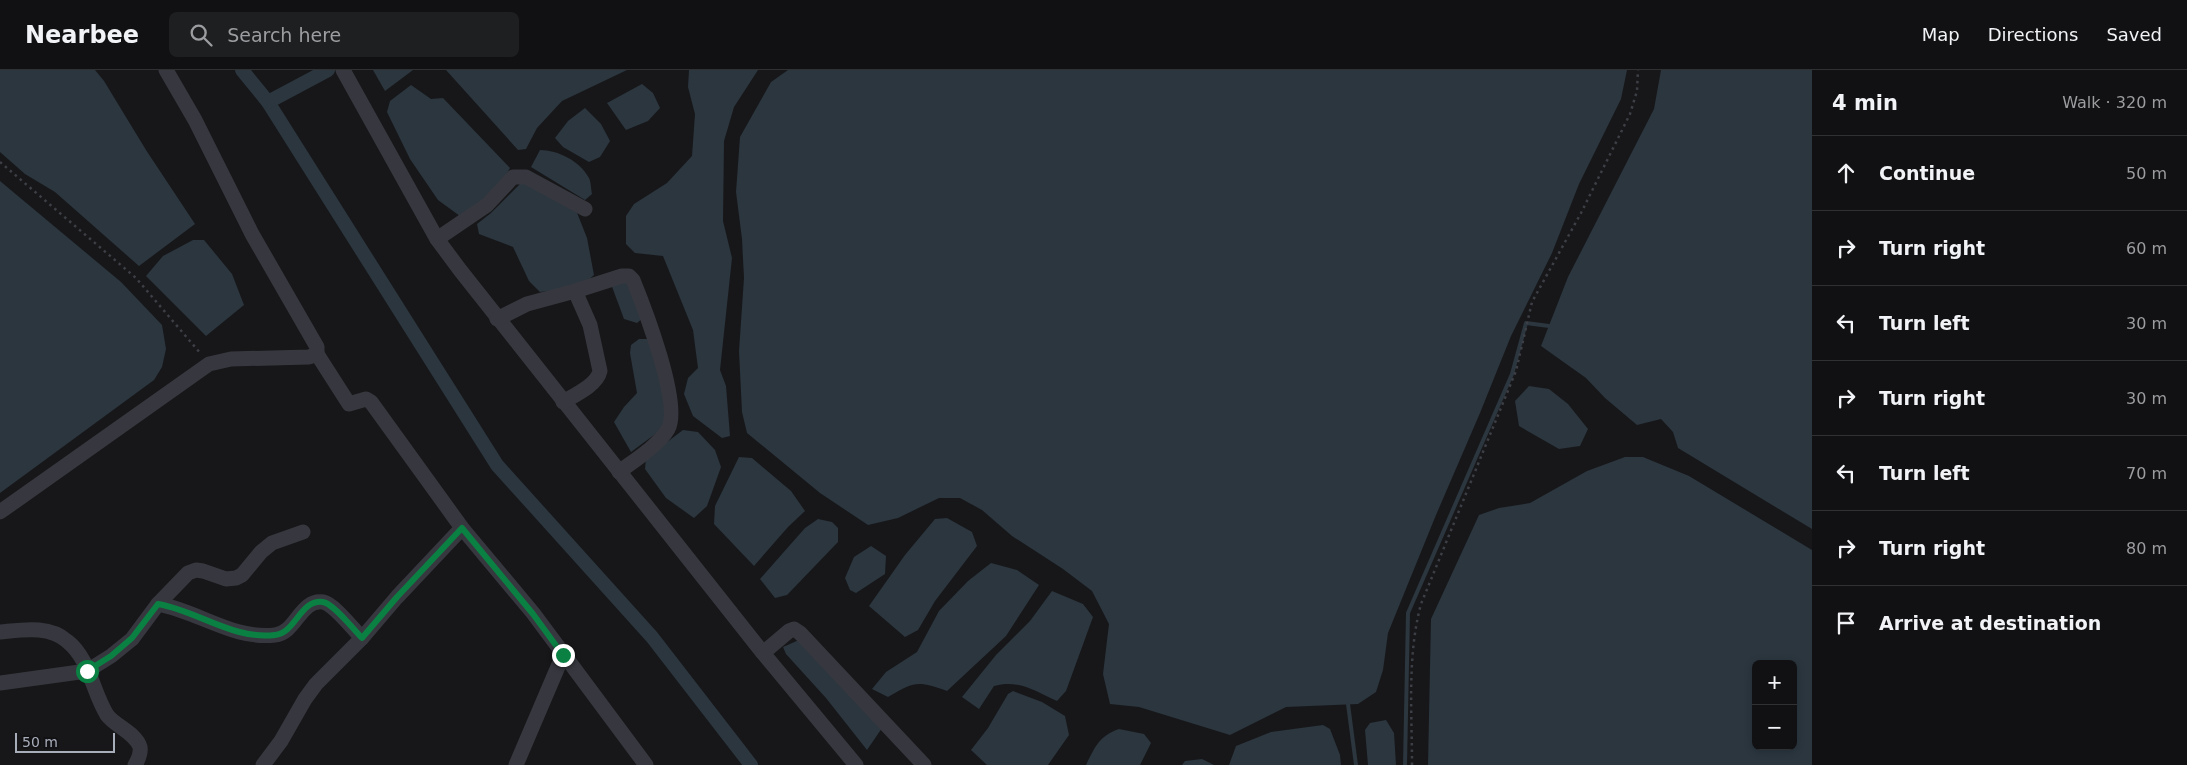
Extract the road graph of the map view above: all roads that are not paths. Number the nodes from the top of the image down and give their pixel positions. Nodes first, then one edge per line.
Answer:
1 (166, 70) edge
2 (343, 71) edge
3 (585, 209) dead end
4 (437, 239) junction
5 (575, 291) junction
6 (497, 319) junction
7 (317, 354) junction
8 (563, 402) junction
9 (619, 472) junction
10 (0, 512) edge
11 (462, 528) junction
12 (303, 532) dead end
13 (158, 604) junction
14 (0, 632) edge
15 (362, 638) junction
16 (764, 653) junction
17 (563, 655) junction
18 (87, 671) junction
19 (0, 683) edge
20 (135, 765) edge
21 (263, 765) edge
22 (516, 765) edge
23 (646, 765) edge
24 (856, 765) edge
25 (924, 765) edge

1 - 7 street
2 - 4 street
3 - 4 street
4 - 6 street
5 - 6 street
5 - 8 street
5 - 9 street
6 - 8 street
7 - 10 street
7 - 11 street
8 - 9 street
9 - 16 street
11 - 15 street
11 - 17 street
12 - 13 street
13 - 15 street
13 - 18 street
14 - 18 street
15 - 21 street
16 - 24 street
16 - 25 street
17 - 22 street
17 - 23 street
18 - 19 street
18 - 20 street

